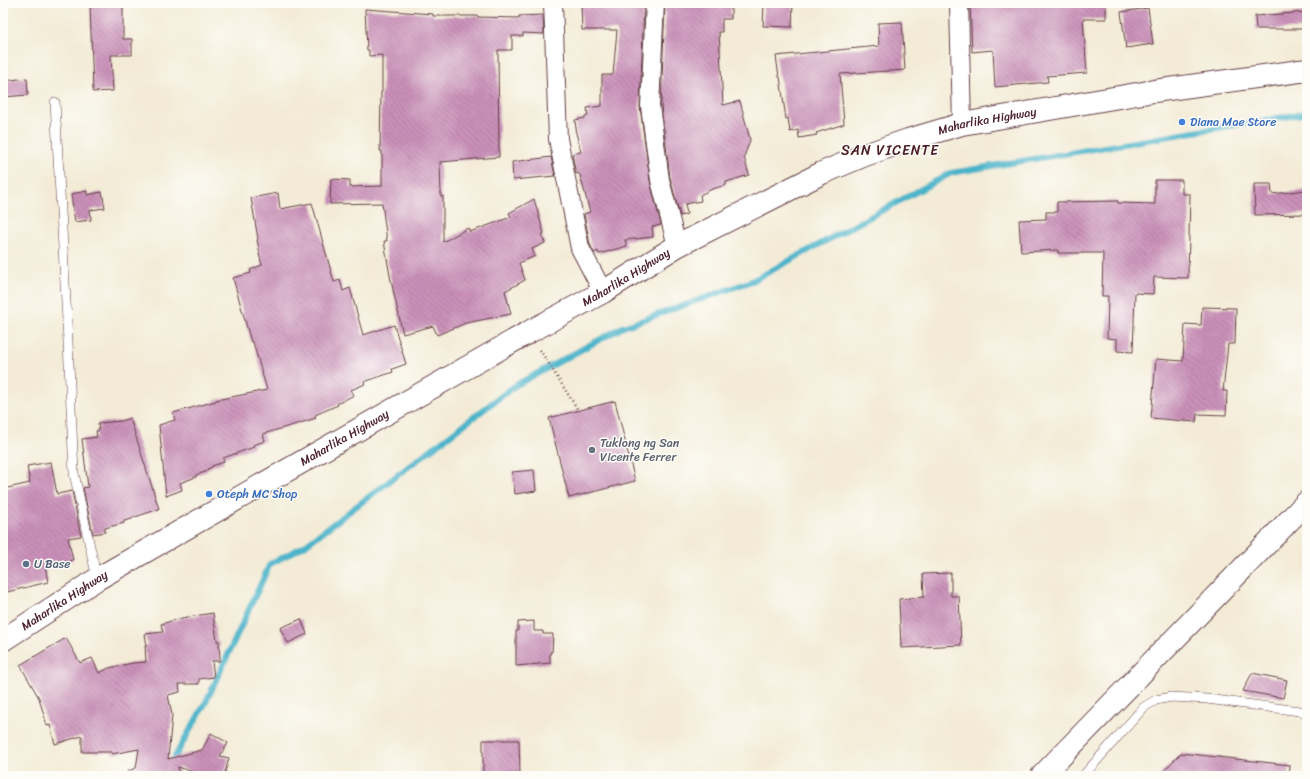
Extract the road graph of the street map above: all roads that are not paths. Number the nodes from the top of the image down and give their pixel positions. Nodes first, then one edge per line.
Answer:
1 (554, 3) edge
2 (655, 3) edge
3 (959, 3) edge
4 (1307, 70) edge
5 (55, 102) dead end
6 (962, 124) junction
7 (677, 246) junction
8 (603, 292) junction
9 (1307, 502) edge
10 (97, 579) junction
11 (3, 640) edge
12 (1307, 712) edge
13 (1042, 776) edge
14 (1083, 776) edge

1 - 8 street
2 - 7 street
3 - 6 street
4 - 6 main road, Maharlika Highway
5 - 10 lane
6 - 7 main road, Maharlika Highway
7 - 8 main road, Maharlika Highway
8 - 10 main road, Maharlika Highway
9 - 13 main road
10 - 11 main road, Maharlika Highway
12 - 14 lane

